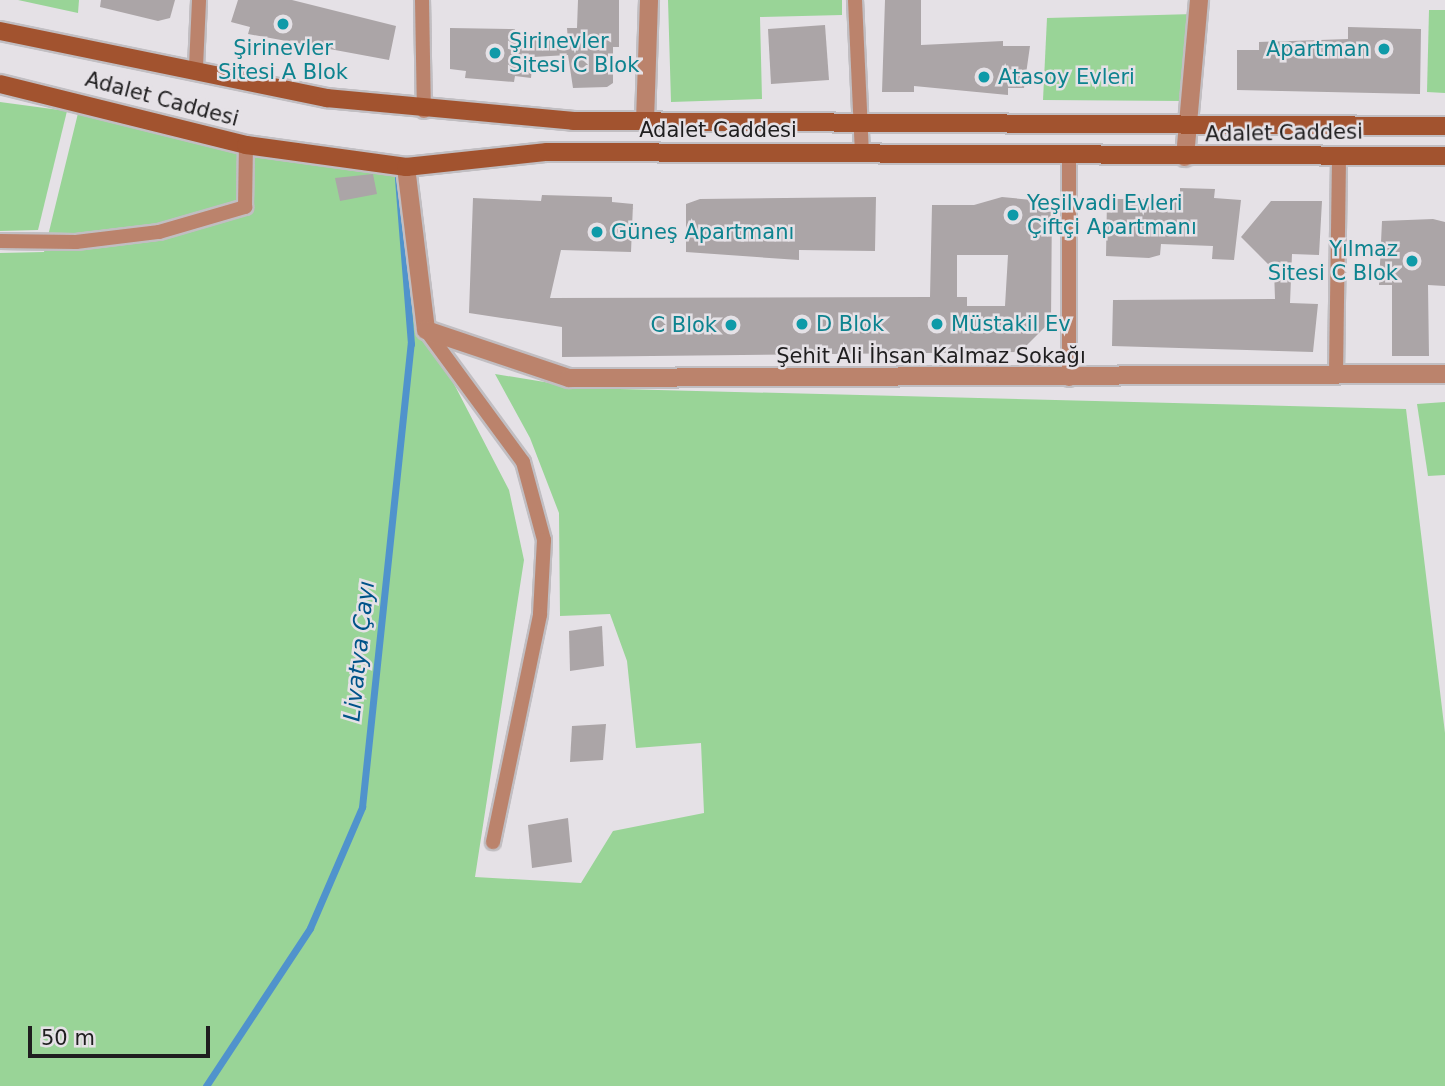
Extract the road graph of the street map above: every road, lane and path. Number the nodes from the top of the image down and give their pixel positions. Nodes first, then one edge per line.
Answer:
1 (199, 0) edge
2 (422, 0) edge
3 (649, 0) edge
4 (855, 0) edge
5 (1199, 0) edge
6 (0, 31) edge
7 (196, 68) junction
8 (0, 84) edge
9 (424, 111) junction
10 (645, 121) junction
11 (861, 123) junction
12 (1188, 123) junction
13 (1445, 126) edge
14 (246, 145) junction
15 (862, 152) junction
16 (1339, 155) junction
17 (1445, 156) edge
18 (1069, 157) junction
19 (1185, 157) junction
20 (406, 167) junction
21 (0, 241) edge
22 (426, 330) junction
23 (1336, 374) junction
24 (1445, 374) edge
25 (1069, 379) junction
26 (493, 842) dead end

1 - 7 lane
2 - 9 lane
3 - 10 street
4 - 11 lane
5 - 12 street
6 - 7 street, Adalet Caddesi
7 - 9 street, Adalet Caddesi
8 - 14 street, Adalet Caddesi
9 - 10 street, Adalet Caddesi
10 - 11 street, Adalet Caddesi
11 - 12 street, Adalet Caddesi
11 - 15 lane
12 - 13 street, Adalet Caddesi
12 - 19 street
14 - 20 street, Adalet Caddesi
14 - 21 lane
15 - 18 street, Adalet Caddesi
15 - 20 street, Adalet Caddesi
16 - 17 street, Adalet Caddesi
16 - 19 street, Adalet Caddesi
16 - 23 lane
18 - 19 street, Adalet Caddesi
18 - 25 lane
20 - 22 street
22 - 25 street, Şehit Ali İhsan Kalmaz Sokağı
22 - 26 lane
23 - 24 street, Şehit Ali İhsan Kalmaz Sokağı
23 - 25 street, Şehit Ali İhsan Kalmaz Sokağı

